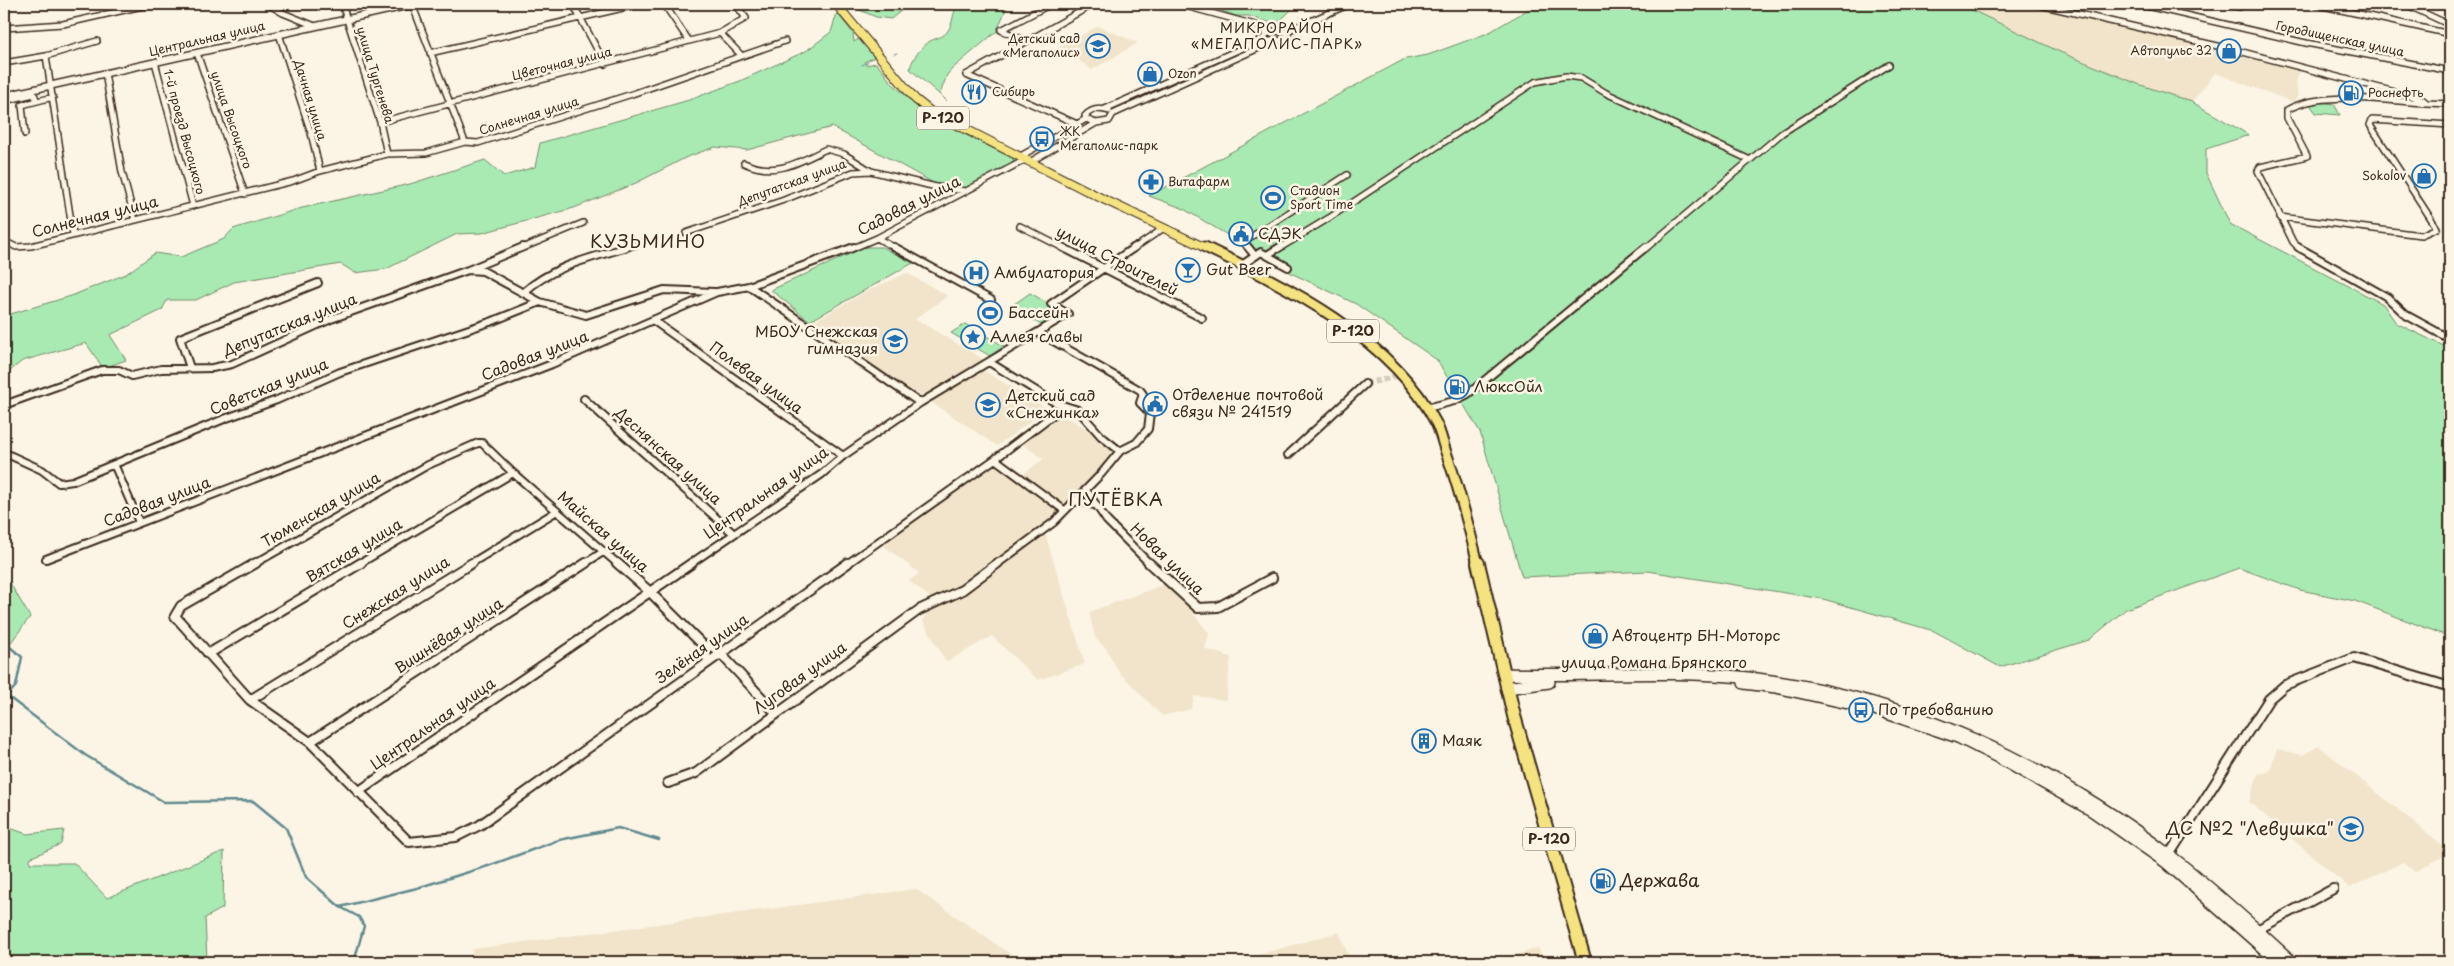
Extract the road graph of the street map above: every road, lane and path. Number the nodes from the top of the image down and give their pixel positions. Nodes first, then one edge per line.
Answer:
1 (150, 4) edge
2 (268, 4) edge
3 (282, 4) edge
4 (342, 4) edge
5 (413, 4) edge
6 (573, 4) edge
7 (640, 4) edge
8 (664, 4) edge
9 (735, 4) edge
10 (836, 4) edge
11 (1050, 4) edge
12 (1094, 4) edge
13 (1178, 4) edge
14 (1350, 4) edge
15 (2036, 4) edge
16 (2138, 4) edge
17 (2226, 4) edge
18 (2244, 4) edge
19 (2314, 4) edge
20 (2405, 4) edge
21 (276, 9) junction
22 (581, 18) junction
23 (347, 19) junction
24 (2450, 25) edge
25 (315, 26) junction
26 (4, 28) edge
27 (1268, 32) junction
28 (1285, 32) junction
29 (720, 33) junction
30 (279, 34) junction
31 (2450, 34) edge
32 (1265, 38) junction
33 (689, 40) junction
34 (785, 41) dead end
35 (1027, 41) junction
36 (97, 42) dead end
37 (1272, 42) junction
38 (198, 53) junction
39 (430, 53) junction
40 (46, 56) junction
41 (742, 56) junction
42 (155, 62) junction
43 (4, 63) edge
44 (605, 64) junction
45 (1890, 66) dead end
46 (2450, 71) edge
47 (105, 73) junction
48 (52, 85) junction
49 (4, 96) edge
50 (53, 97) junction
51 (4, 101) edge
52 (37, 101) junction
53 (450, 103) junction
54 (2427, 103) junction
55 (2450, 104) edge
56 (1106, 109) junction
57 (1113, 114) junction
58 (1086, 119) junction
59 (380, 122) junction
60 (1096, 123) junction
61 (1077, 124) junction
62 (2450, 126) edge
63 (25, 134) dead end
64 (465, 142) junction
65 (387, 154) junction
66 (1025, 160) junction
67 (1750, 160) junction
68 (744, 162) dead end
69 (871, 171) junction
70 (320, 172) junction
71 (1347, 175) dead end
72 (966, 191) junction
73 (245, 194) junction
74 (4, 202) edge
75 (193, 206) junction
76 (4, 214) edge
77 (2280, 217) junction
78 (136, 220) junction
79 (584, 223) dead end
80 (1020, 226) dead end
81 (1164, 228) junction
82 (686, 233) dead end
83 (73, 235) junction
84 (877, 238) junction
85 (4, 241) edge
86 (638, 244) dead end
87 (1255, 256) junction
88 (1267, 256) junction
89 (1242, 265) junction
90 (1288, 267) dead end
91 (1104, 268) junction
92 (468, 270) junction
93 (318, 283) dead end
94 (749, 286) junction
95 (524, 292) junction
96 (718, 292) junction
97 (991, 300) dead end
98 (540, 302) junction
99 (1202, 318) dead end
100 (654, 320) junction
101 (1039, 333) junction
102 (2450, 339) edge
103 (989, 362) junction
104 (190, 368) junction
105 (1365, 384) tunnel mouth
106 (584, 399) dead end
107 (920, 403) junction
108 (4, 406) edge
109 (1063, 406) junction
110 (1427, 408) junction
111 (482, 443) joint
112 (4, 450) edge
113 (1120, 451) junction
114 (1288, 455) dead end
115 (843, 456) junction
116 (998, 456) junction
117 (114, 464) junction
118 (513, 473) junction
119 (1086, 490) junction
120 (1072, 502) junction
121 (1094, 505) junction
122 (557, 510) junction
123 (1064, 510) junction
124 (138, 522) junction
125 (734, 534) junction
126 (603, 552) junction
127 (46, 559) dead end
128 (1272, 578) dead end
129 (649, 591) junction
130 (703, 645) junction
131 (720, 653) junction
132 (208, 654) junction
133 (708, 661) junction
134 (1504, 674) junction
135 (2450, 687) edge
136 (1507, 688) junction
137 (250, 700) junction
138 (776, 713) junction
139 (310, 742) junction
140 (668, 783) dead end
141 (358, 792) junction
142 (2169, 855) junction
143 (2333, 890) dead end
144 (2257, 930) junction
145 (1585, 962) edge
146 (2279, 962) edge
147 (2292, 962) edge

1 - 26 street
2 - 21 street
3 - 21 street
4 - 23 street, улица Тургенева
5 - 23 main road, Центральная улица
5 - 39 street
6 - 22 street
7 - 22 street
8 - 33 street
9 - 29 street, Цветочная улица
10 - 66 main road, Р-120
11 - 35 street
12 - 35 street
13 - 27 street
14 - 28 street
15 - 54 street
16 - 46 street, Городищенская улица
17 - 18 street
19 - 31 street
20 - 24 street
21 - 25 street
22 - 39 street
22 - 44 street
23 - 25 main road, Центральная улица
23 - 59 street, улица Тургенева
25 - 30 main road, Центральная улица
27 - 28 street
27 - 32 street
28 - 37 street
29 - 33 street, Цветочная улица
29 - 41 street
30 - 38 main road, Центральная улица
30 - 70 street, Дачная улица
32 - 37 street
32 - 56 street
33 - 44 street, Цветочная улица
34 - 41 street, Солнечная улица
35 - 61 street
36 - 40 street
37 - 57 street
38 - 42 main road, Центральная улица
38 - 73 street, улица Высоцкого
39 - 53 street
40 - 43 street
40 - 48 street
41 - 64 street, Солнечная улица
42 - 47 main road, Центральная улица
42 - 75 street, 1-й проезд Высоцкого
44 - 53 street, Цветочная улица
45 - 67 street
47 - 48 main road, Центральная улица
47 - 78 street
48 - 49 main road, Центральная улица
48 - 50 street
50 - 52 street
50 - 83 street
51 - 52 street
52 - 63 street
53 - 59 street, Цветочная улица
53 - 64 street
54 - 55 street
54 - 77 street
56 - 57 street
56 - 58 street
57 - 60 street
58 - 60 street
58 - 61 street
59 - 65 street, улица Тургенева
60 - 66 street
61 - 66 street
62 - 77 street
64 - 65 street, Солнечная улица
65 - 70 street, Солнечная улица
66 - 72 street, Садовая улица
66 - 81 main road, Р-120
67 - 88 street
67 - 110 street
68 - 69 street
69 - 72 street, Депутатская улица
69 - 82 street, Депутатская улица
70 - 73 street, Солнечная улица
71 - 87 street
72 - 84 street, Садовая улица
73 - 75 street, Солнечная улица
74 - 76 street
75 - 78 street, Солнечная улица
77 - 102 street
78 - 83 street, Солнечная улица
79 - 92 street, Депутатская улица
80 - 91 street, улица Строителей
81 - 89 main road, Р-120
81 - 91 street, Центральная улица
83 - 85 street, Солнечная улица
84 - 94 street, Садовая улица
84 - 97 street
86 - 95 street
87 - 88 street
87 - 89 street
88 - 90 street
89 - 110 main road, Р-120
91 - 99 street, улица Строителей
91 - 101 street, Центральная улица
92 - 95 street
92 - 104 street, Депутатская улица
93 - 104 street
94 - 96 street, Садовая улица
94 - 107 street
95 - 98 street
96 - 98 street
96 - 100 street, Садовая улица
98 - 117 street, Советская улица
100 - 115 street, Полевая улица
100 - 124 street, Садовая улица
101 - 103 street, Центральная улица
101 - 113 street, Луговая улица
103 - 107 street, Центральная улица
103 - 109 street
104 - 108 street, Депутатская улица
105 - 114 street
106 - 125 street, Деснянская улица
107 - 115 street, Центральная улица
109 - 113 street
109 - 116 street, Зелёная улица
110 - 134 main road, Р-120
111 - 118 street, Майская улица
111 - 132 street, Тюменская улица
112 - 117 street, Советская улица
113 - 119 street, Луговая улица
115 - 125 street, Центральная улица
116 - 123 street
116 - 131 street, Зелёная улица
117 - 124 street
118 - 122 street, Майская улица
118 - 132 street, Вятская улица
119 - 120 street, Луговая улица
119 - 121 street, Новая улица
120 - 121 street
120 - 123 street, Луговая улица
121 - 128 street, Новая улица
122 - 126 street, Майская улица
122 - 137 street, Снежская улица
123 - 138 street, Луговая улица
124 - 127 street, Садовая улица
125 - 129 street, Центральная улица
126 - 129 street, Майская улица
126 - 139 street, Вишнёвая улица
129 - 130 street, Майская улица
129 - 141 street, Центральная улица
130 - 131 street
130 - 133 street
131 - 133 street, Зелёная улица
131 - 138 street
132 - 137 street
133 - 141 street, Зелёная улица
134 - 136 main road, Р-120
134 - 142 main road, улица Романа Брянского
135 - 142 street
136 - 145 main road, Р-120
136 - 146 main road, улица Романа Брянского
137 - 139 street
138 - 140 street, Луговая улица
139 - 141 street
142 - 144 main road, улица Романа Брянского
143 - 144 street
144 - 147 main road, улица Романа Брянского

